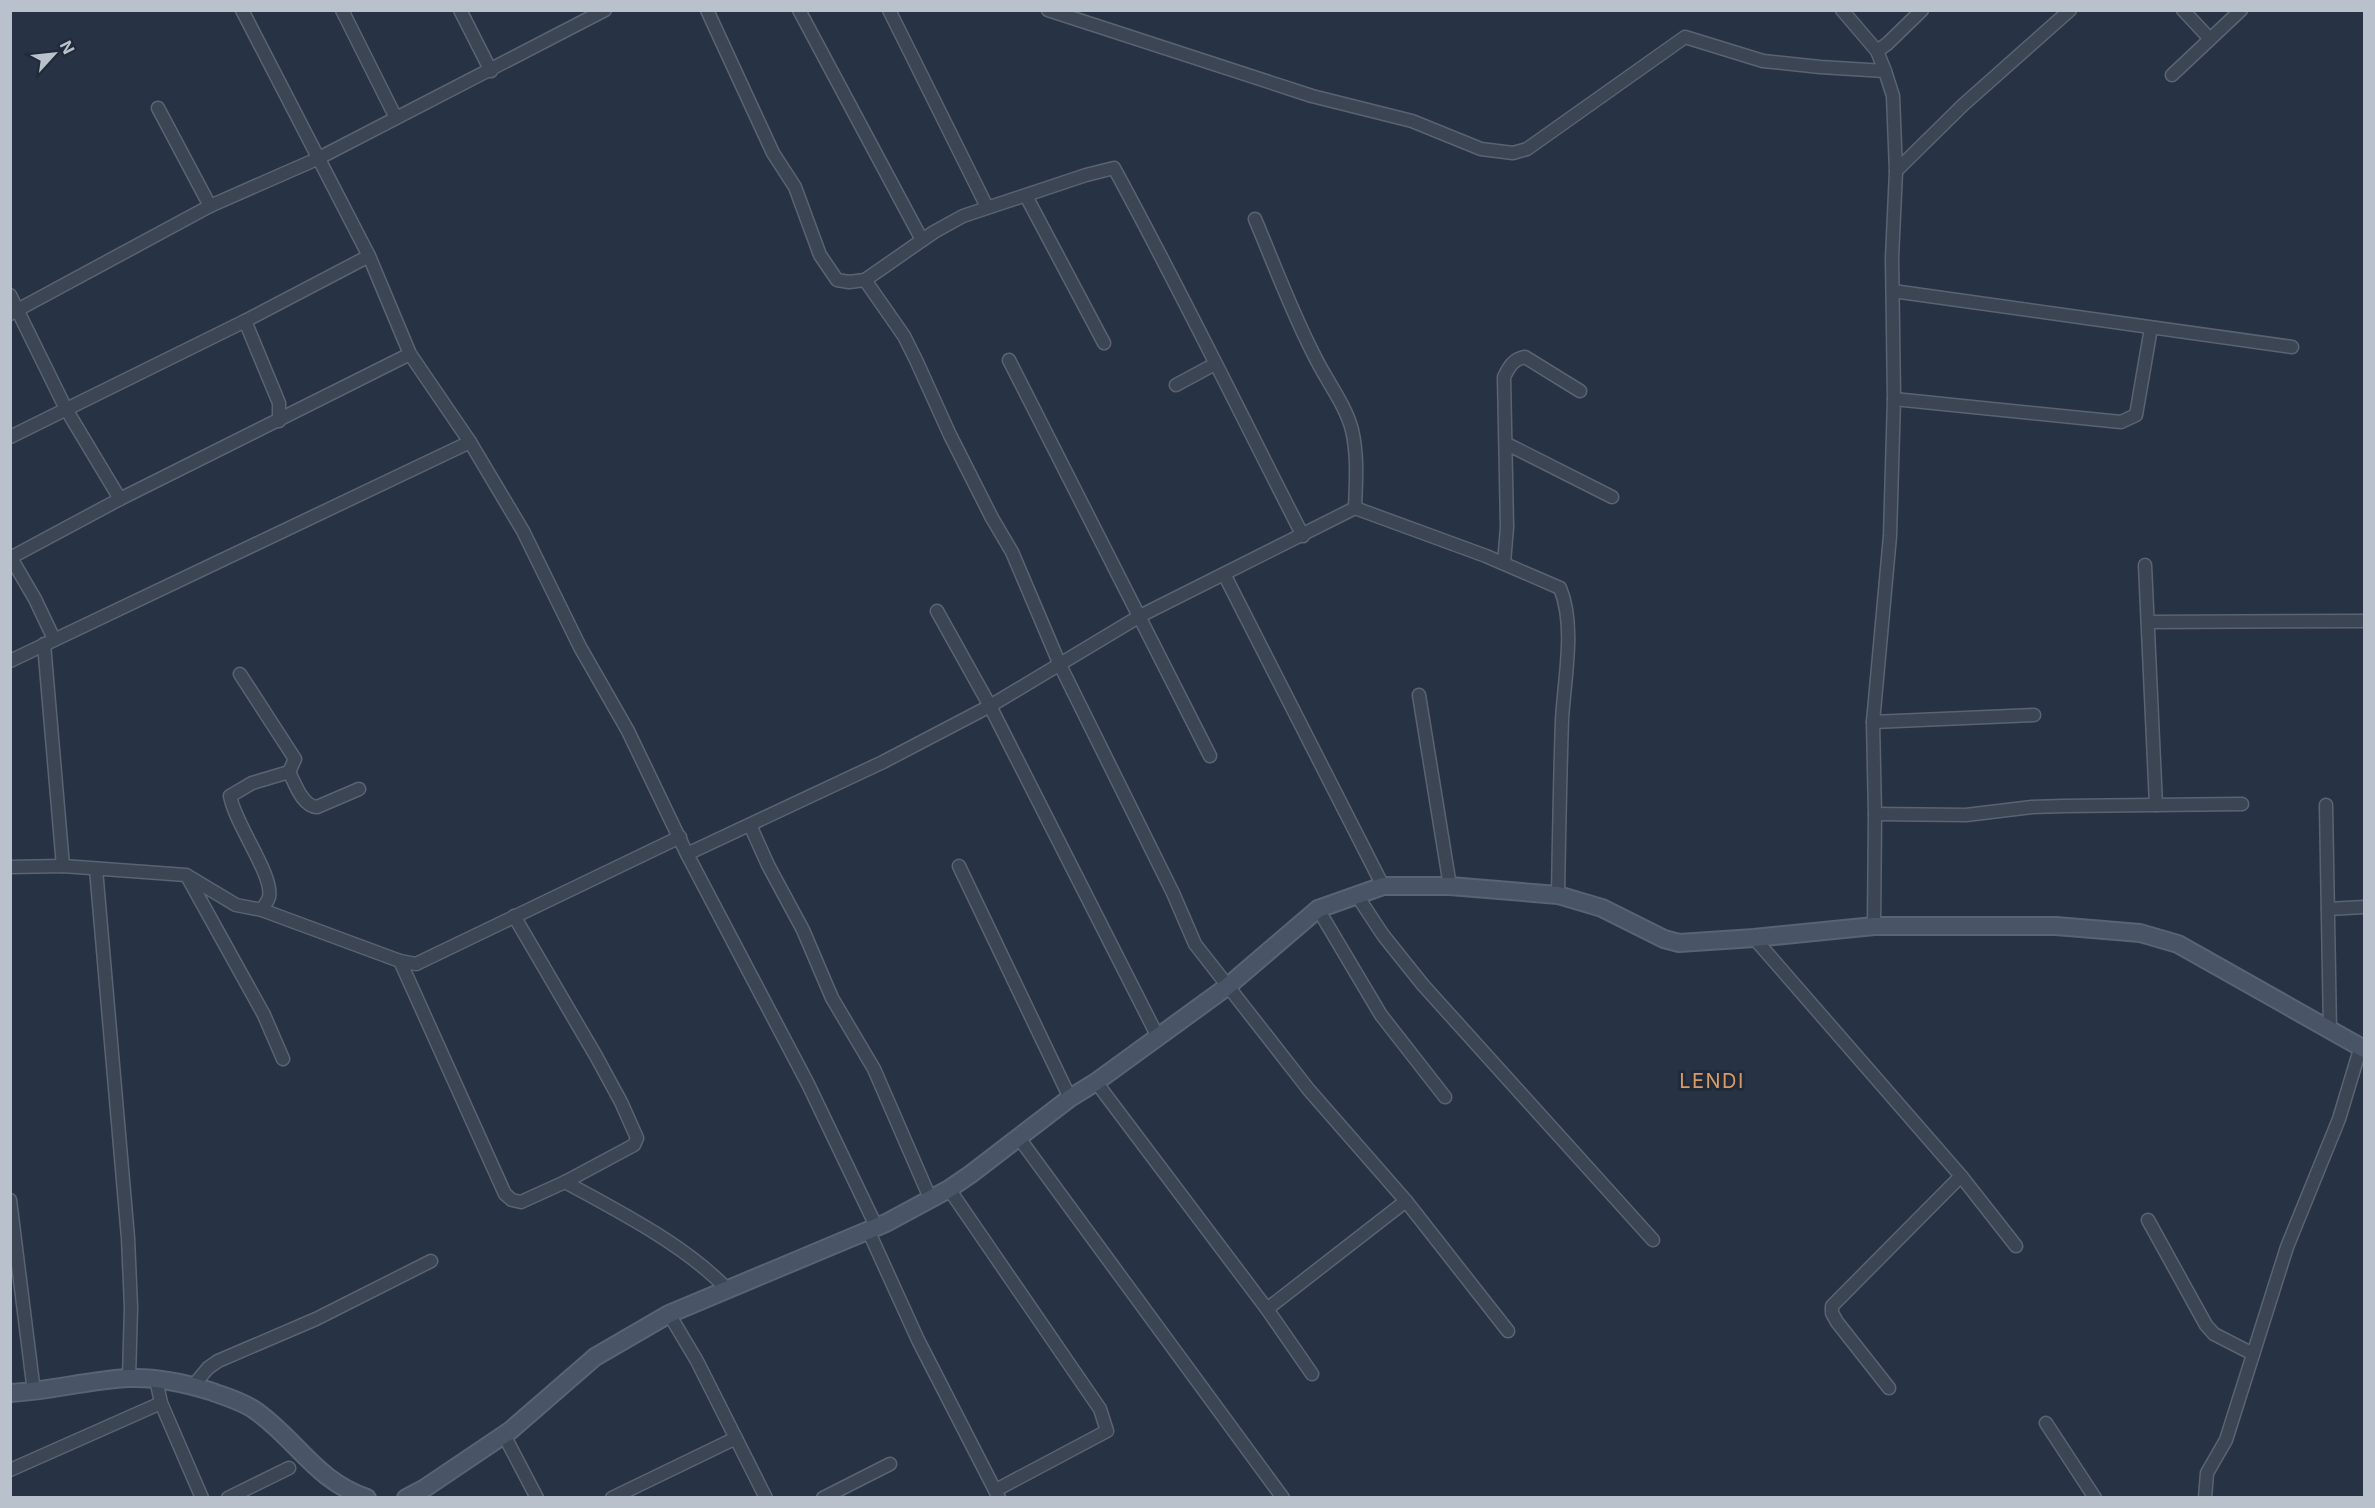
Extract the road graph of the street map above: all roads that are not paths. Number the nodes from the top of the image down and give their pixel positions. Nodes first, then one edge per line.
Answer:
1 (242, 10) edge
2 (342, 10) edge
3 (460, 10) edge
4 (605, 10) edge
5 (707, 10) edge
6 (799, 10) edge
7 (889, 10) edge
8 (1048, 10) edge
9 (1842, 10) edge
10 (1922, 10) edge
11 (2070, 10) edge
12 (2183, 10) edge
13 (2241, 10) edge
14 (2210, 39) junction
15 (1876, 51) junction
16 (491, 71) junction
17 (1885, 71) junction
18 (2172, 75) dead end
19 (158, 108) dead end
20 (396, 118) junction
21 (317, 159) junction
22 (1896, 171) junction
23 (1026, 196) junction
24 (210, 206) junction
25 (987, 207) junction
26 (1255, 219) dead end
27 (922, 240) junction
28 (369, 256) junction
29 (865, 280) junction
30 (1893, 291) junction
31 (10, 295) edge
32 (14, 312) edge
33 (245, 321) junction
34 (2151, 328) junction
35 (1104, 343) dead end
36 (2292, 347) dead end
37 (410, 354) junction
38 (1009, 360) dead end
39 (1215, 364) junction
40 (1176, 385) dead end
41 (1580, 391) dead end
42 (1894, 399) junction
43 (66, 409) junction
44 (279, 421) junction
45 (10, 437) edge
46 (470, 442) junction
47 (1507, 444) junction
48 (1612, 497) dead end
49 (120, 499) junction
50 (1355, 508) junction
51 (1303, 536) junction
52 (11, 558) edge
53 (1504, 563) junction
54 (2145, 565) dead end
55 (1224, 574) junction
56 (937, 611) dead end
57 (1140, 615) junction
58 (2364, 621) edge
59 (2148, 622) junction
60 (49, 642) junction
61 (10, 661) edge
62 (1060, 665) junction
63 (240, 674) dead end
64 (1419, 695) dead end
65 (990, 706) junction
66 (2034, 716) dead end
67 (1873, 722) junction
68 (1210, 756) dead end
69 (289, 772) junction
70 (359, 789) dead end
71 (2241, 804) dead end
72 (2156, 805) junction
73 (2326, 805) dead end
74 (1875, 814) junction
75 (750, 825) junction
76 (680, 837) junction
77 (687, 854) junction
78 (63, 866) junction
79 (959, 866) dead end
80 (10, 867) edge
81 (96, 869) junction
82 (186, 874) junction
83 (1383, 886) junction
84 (1450, 886) junction
85 (1356, 894) junction
86 (1558, 895) junction
87 (2364, 907) edge
88 (1318, 909) junction
89 (2328, 909) junction
90 (262, 910) junction
91 (514, 916) junction
92 (1874, 926) junction
93 (1754, 938) junction
94 (400, 961) junction
95 (1228, 986) junction
96 (2330, 1031) junction
97 (1158, 1037) junction
98 (2363, 1048) edge
99 (283, 1059) dead end
100 (1096, 1082) junction
101 (1445, 1096) dead end
102 (1070, 1098) junction
103 (1018, 1138) junction
104 (1961, 1176) junction
105 (565, 1182) junction
106 (949, 1189) junction
107 (930, 1198) junction
108 (10, 1200) edge
109 (1406, 1201) junction
110 (2148, 1220) dead end
111 (872, 1228) junction
112 (1653, 1240) dead end
113 (2016, 1246) dead end
114 (431, 1261) dead end
115 (727, 1289) junction
116 (1267, 1309) junction
117 (669, 1314) junction
118 (1508, 1331) dead end
119 (2253, 1354) junction
120 (1312, 1374) dead end
121 (129, 1378) junction
122 (156, 1379) junction
123 (193, 1386) junction
124 (1889, 1388) dead end
125 (34, 1392) junction
126 (10, 1393) edge
127 (161, 1403) junction
128 (2046, 1423) dead end
129 (504, 1435) junction
130 (736, 1438) junction
131 (890, 1464) dead end
132 (290, 1468) dead end
133 (10, 1470) edge
134 (997, 1494) edge
135 (202, 1497) edge
136 (228, 1497) edge
137 (367, 1497) edge
138 (406, 1497) edge
139 (537, 1497) edge
140 (612, 1497) edge
141 (766, 1497) edge
142 (823, 1497) edge
143 (1283, 1497) edge
144 (2096, 1497) edge
145 (2205, 1497) edge

1 - 21 street
2 - 20 street
3 - 16 street
4 - 16 street
5 - 29 street
6 - 27 street
7 - 25 street
8 - 17 street
9 - 15 street
10 - 15 street
11 - 22 street
12 - 14 street
13 - 14 street
14 - 18 street
15 - 17 street
16 - 20 street
17 - 22 street
19 - 24 street
20 - 21 street
21 - 24 street
21 - 28 street
22 - 30 street
23 - 25 street
23 - 35 street
23 - 39 street
24 - 32 street
25 - 27 street
26 - 50 street
27 - 29 street
28 - 33 street
28 - 37 street
29 - 62 street
30 - 34 street
30 - 42 street
31 - 32 street
32 - 43 street
33 - 43 street
33 - 44 street
34 - 36 street
34 - 42 street
37 - 44 street
37 - 46 street
38 - 57 street
39 - 40 street
39 - 51 street
41 - 47 street
42 - 67 street
43 - 45 street
43 - 49 street
44 - 49 street
46 - 60 street
46 - 76 street
47 - 48 street
47 - 53 street
49 - 52 street
50 - 51 street
50 - 53 street
51 - 55 street
52 - 60 street
53 - 86 street
54 - 59 street
55 - 57 street
55 - 83 street
56 - 65 street
57 - 62 street
57 - 68 street
58 - 59 street
59 - 72 street
60 - 61 street
60 - 78 street
62 - 65 street
62 - 95 street
63 - 69 street
64 - 84 street
65 - 75 street
65 - 97 street
66 - 67 street
67 - 74 street
69 - 70 street
69 - 90 street
71 - 72 street
72 - 74 street
73 - 89 street
74 - 92 street
75 - 77 street
75 - 107 street
76 - 77 street
76 - 91 street
77 - 111 street
78 - 80 street
78 - 81 street
79 - 102 street
81 - 82 street
81 - 121 street
82 - 90 street
82 - 99 street
83 - 84 main road
83 - 85 main road
84 - 86 main road
85 - 88 main road
85 - 112 street
86 - 93 main road
87 - 89 street
88 - 95 main road
88 - 101 street
89 - 96 street
90 - 94 street
91 - 94 street
91 - 105 street
92 - 93 main road
92 - 96 main road
93 - 104 street
94 - 105 street
95 - 97 main road
95 - 109 street
96 - 98 main road
97 - 100 main road
98 - 119 street
100 - 102 main road
100 - 116 street
102 - 103 main road
103 - 106 main road
103 - 143 street
104 - 113 street
104 - 124 street
105 - 115 street
106 - 107 main road
106 - 134 street
107 - 111 main road
108 - 125 street
109 - 116 street
109 - 118 street
110 - 119 street
111 - 115 main road
111 - 134 street
114 - 123 street
115 - 117 main road
116 - 120 street
117 - 129 main road
117 - 130 street
119 - 145 street
121 - 122 main road
121 - 125 main road
122 - 123 main road
122 - 127 street
123 - 137 main road
125 - 126 main road
127 - 133 street
127 - 135 street
128 - 144 street
129 - 138 main road
129 - 139 street
130 - 140 street
130 - 141 street
131 - 142 street
132 - 136 street

